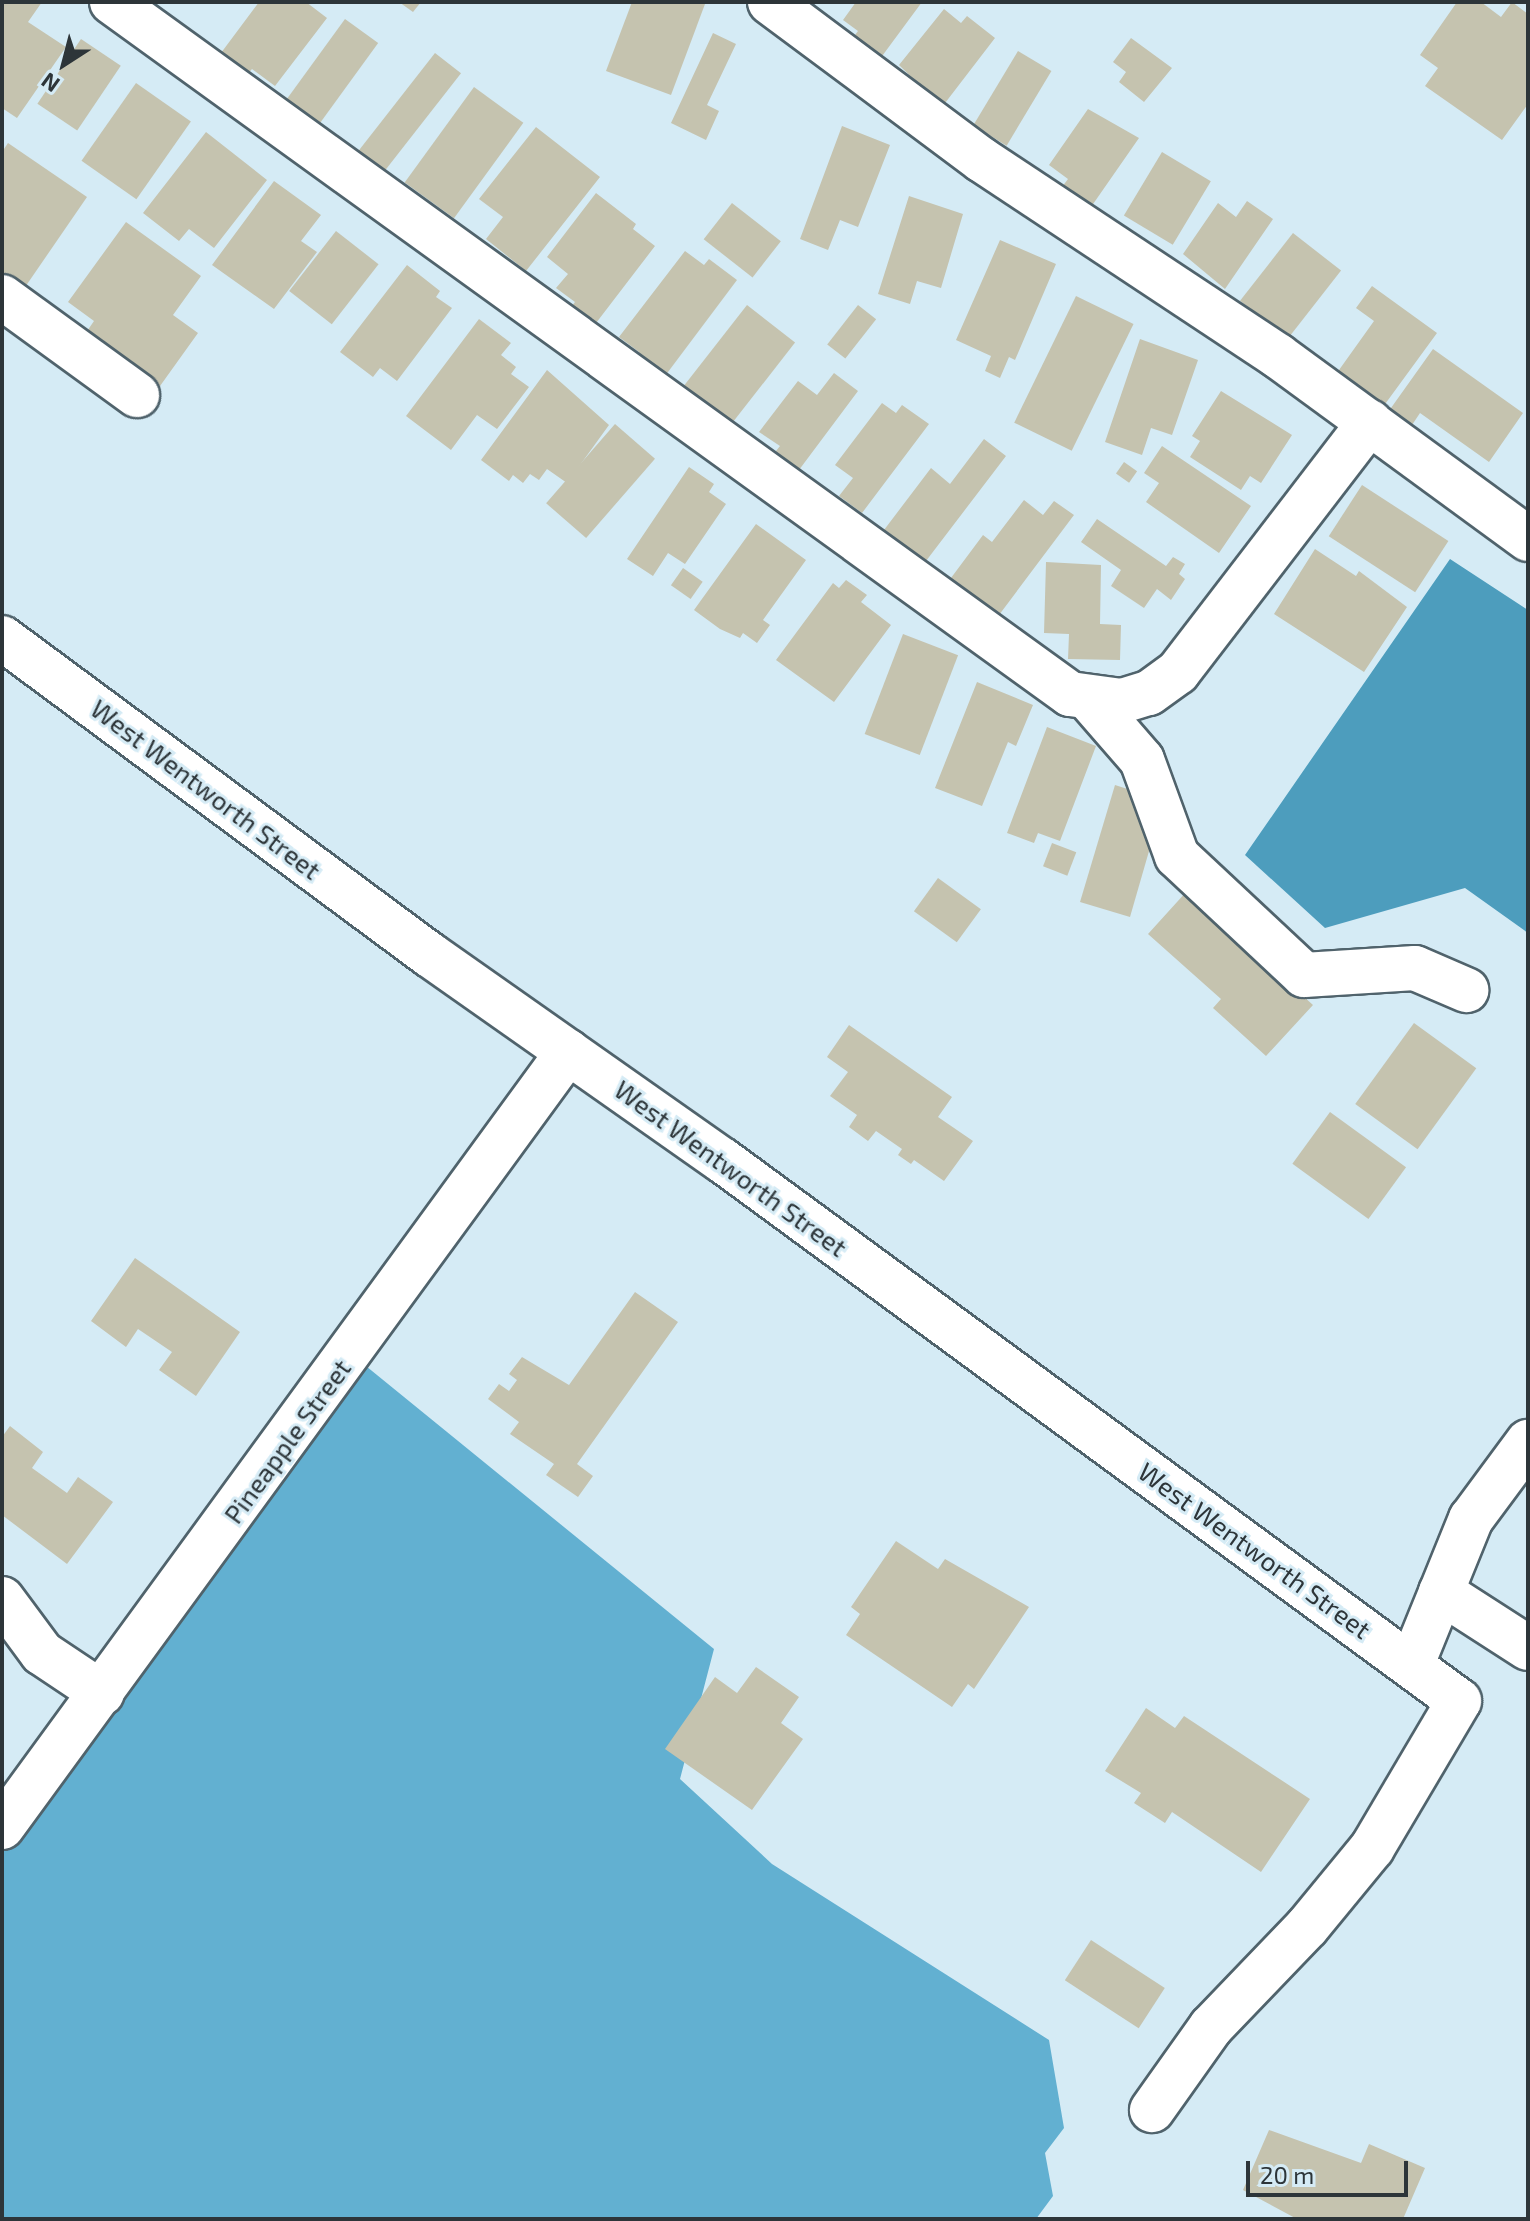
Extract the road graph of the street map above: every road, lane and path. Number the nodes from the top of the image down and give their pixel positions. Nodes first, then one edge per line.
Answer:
1 (112, 2) edge
2 (770, 2) edge
3 (2, 297) edge
4 (137, 395) dead end
5 (1370, 422) junction
6 (1528, 539) edge
7 (2, 638) edge
8 (1090, 700) junction
9 (1466, 990) dead end
10 (568, 1052) junction
11 (1528, 1442) edge
12 (1441, 1592) junction
13 (2, 1599) edge
14 (1528, 1648) edge
15 (1412, 1664) junction
16 (102, 1693) junction
17 (2, 1827) edge
18 (1152, 2110) dead end

1 - 8 street
2 - 5 street
3 - 4 street
5 - 6 street
5 - 8 street
7 - 10 street, West Wentworth Street
8 - 9 street
10 - 15 street, West Wentworth Street
10 - 16 street, Pineapple Street
11 - 12 street
12 - 14 street
12 - 15 street
13 - 16 street
15 - 18 street, West Wentworth Street
16 - 17 street, Pineapple Street

